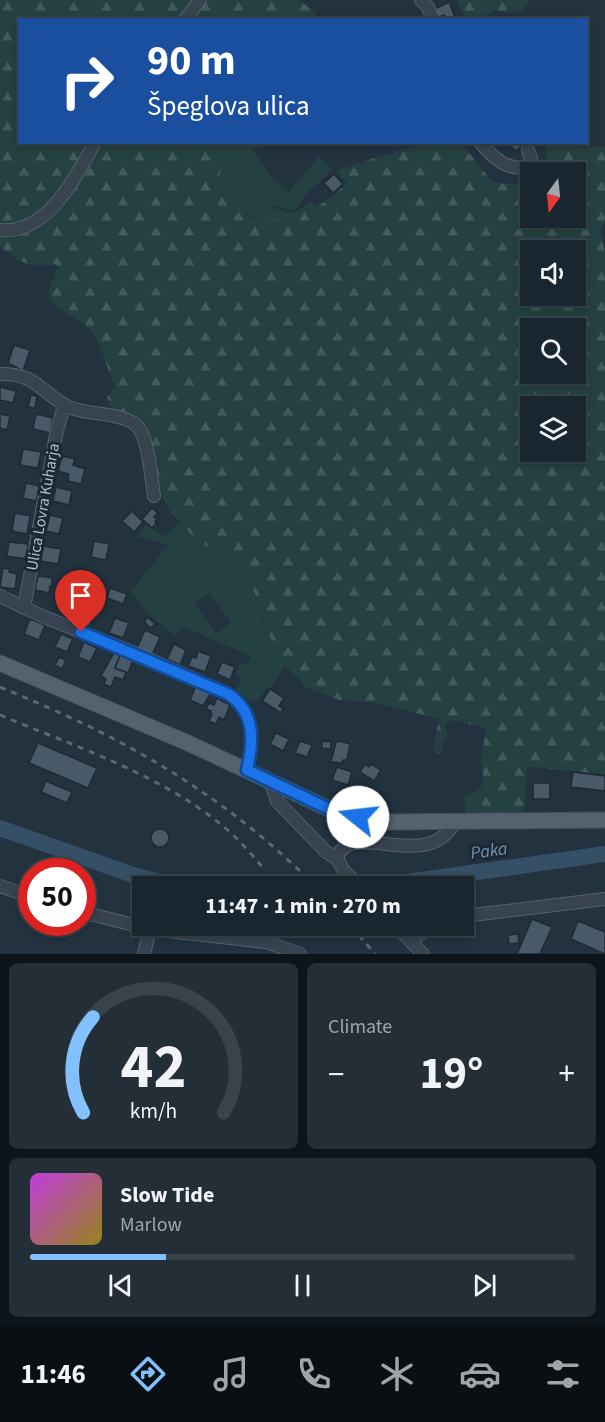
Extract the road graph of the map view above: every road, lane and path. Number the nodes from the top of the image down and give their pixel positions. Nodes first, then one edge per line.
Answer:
1 (200, 0) edge
2 (421, 0) edge
3 (186, 18) edge
4 (432, 18) edge
5 (95, 144) edge
6 (482, 144) edge
7 (528, 150) dead end
8 (0, 230) edge
9 (0, 374) edge
10 (64, 405) junction
11 (154, 496) dead end
12 (0, 596) edge
13 (24, 608) junction
14 (0, 663) edge
15 (247, 770) junction
16 (272, 783) junction
17 (605, 820) edge
18 (455, 821) junction
19 (340, 865) junction
20 (350, 876) edge
21 (0, 886) edge
22 (18, 892) edge
23 (605, 899) edge
24 (474, 915) edge
25 (96, 916) edge
26 (132, 924) edge
27 (148, 936) edge
28 (220, 936) edge
29 (406, 936) edge
30 (417, 936) edge
31 (410, 940) junction
32 (144, 954) edge
33 (300, 954) edge
34 (423, 954) edge

1 - 3 street
2 - 4 street
5 - 8 street
6 - 7 street
9 - 10 street
10 - 11 street
10 - 13 street, Ulica Lovra Kuharja
12 - 13 street
13 - 15 street
14 - 15 main road
15 - 16 main road
16 - 18 main road
16 - 19 street
17 - 18 main road
18 - 19 street
19 - 20 street
21 - 22 street
23 - 24 street
25 - 26 street
27 - 32 street
28 - 33 street
29 - 31 street
30 - 31 street
31 - 34 street

